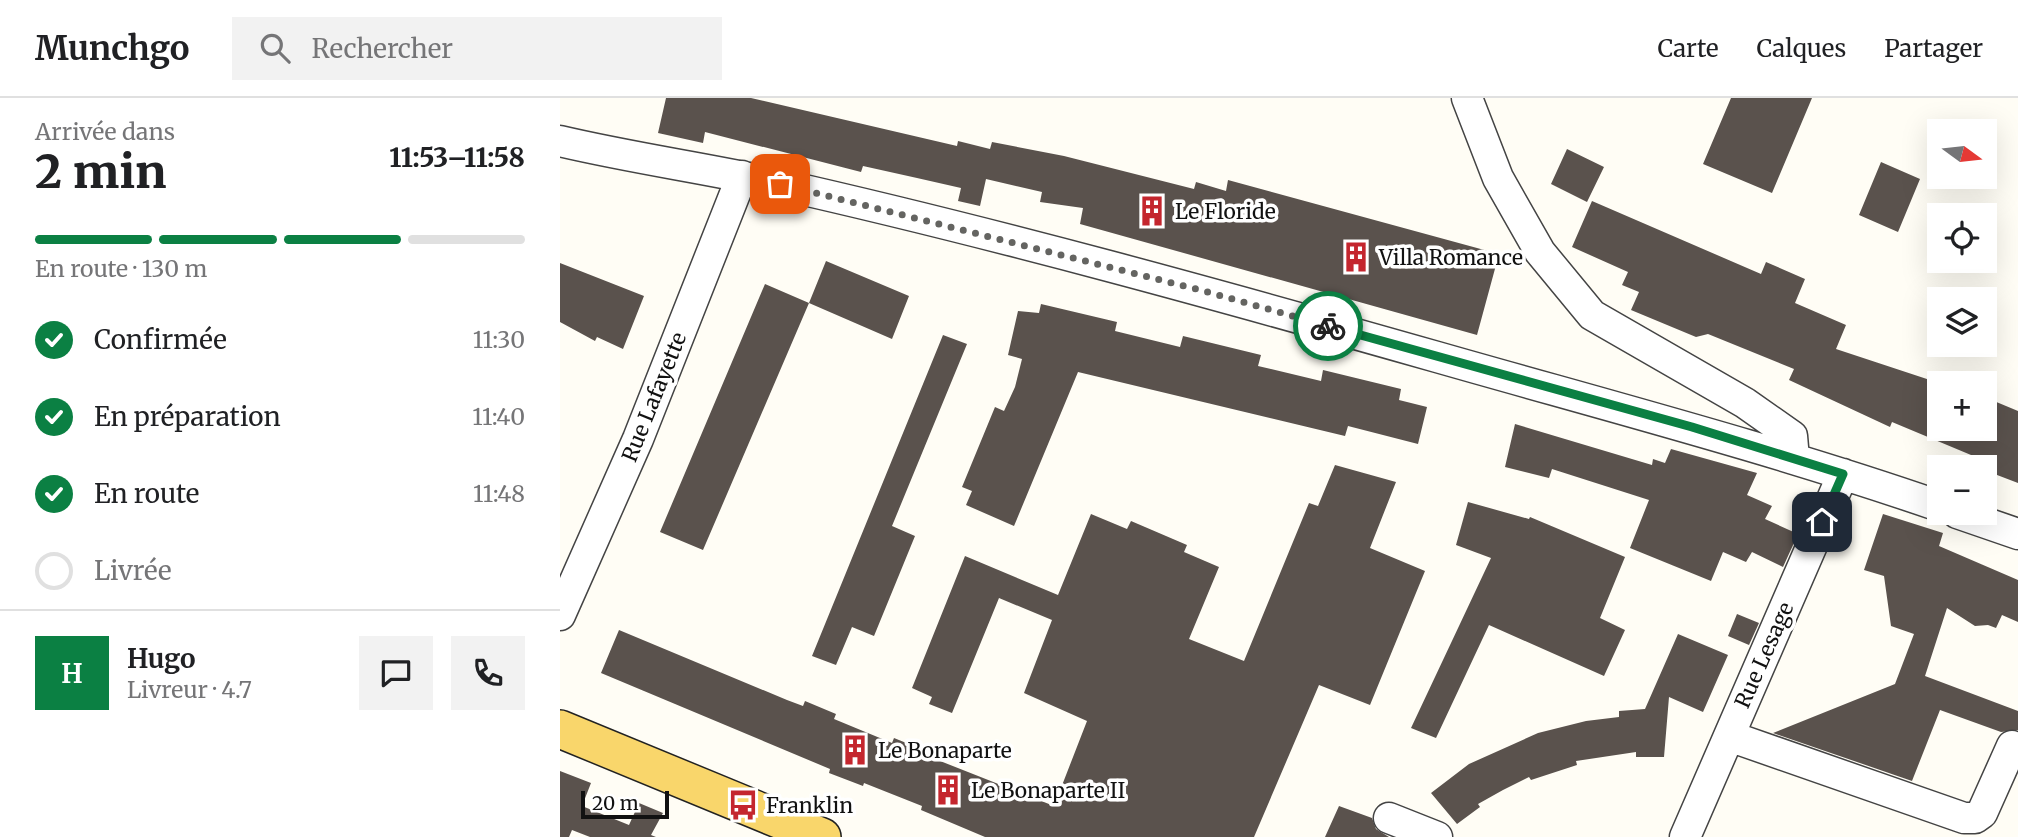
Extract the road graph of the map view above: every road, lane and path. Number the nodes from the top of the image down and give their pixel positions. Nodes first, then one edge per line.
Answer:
1 (1467, 98) edge
2 (560, 141) edge
3 (742, 176) junction
4 (1688, 373) junction
5 (1692, 427) junction
6 (1794, 459) junction
7 (1843, 474) junction
8 (1927, 502) edge
9 (1992, 525) edge
10 (2018, 534) edge
11 (560, 615) edge
12 (560, 729) edge
13 (1729, 736) junction
14 (2012, 746) dead end
15 (1390, 818) dead end
16 (822, 837) edge
17 (1437, 837) edge
18 (1685, 837) edge

1 - 4 street
2 - 3 street
3 - 5 street
3 - 11 street, Rue Lafayette
4 - 5 street
4 - 6 street
5 - 6 street
6 - 7 street
7 - 8 street
7 - 13 street, Rue Lesage
9 - 10 street
12 - 16 main road
13 - 14 street
13 - 18 street, Rue Lesage
15 - 17 street

